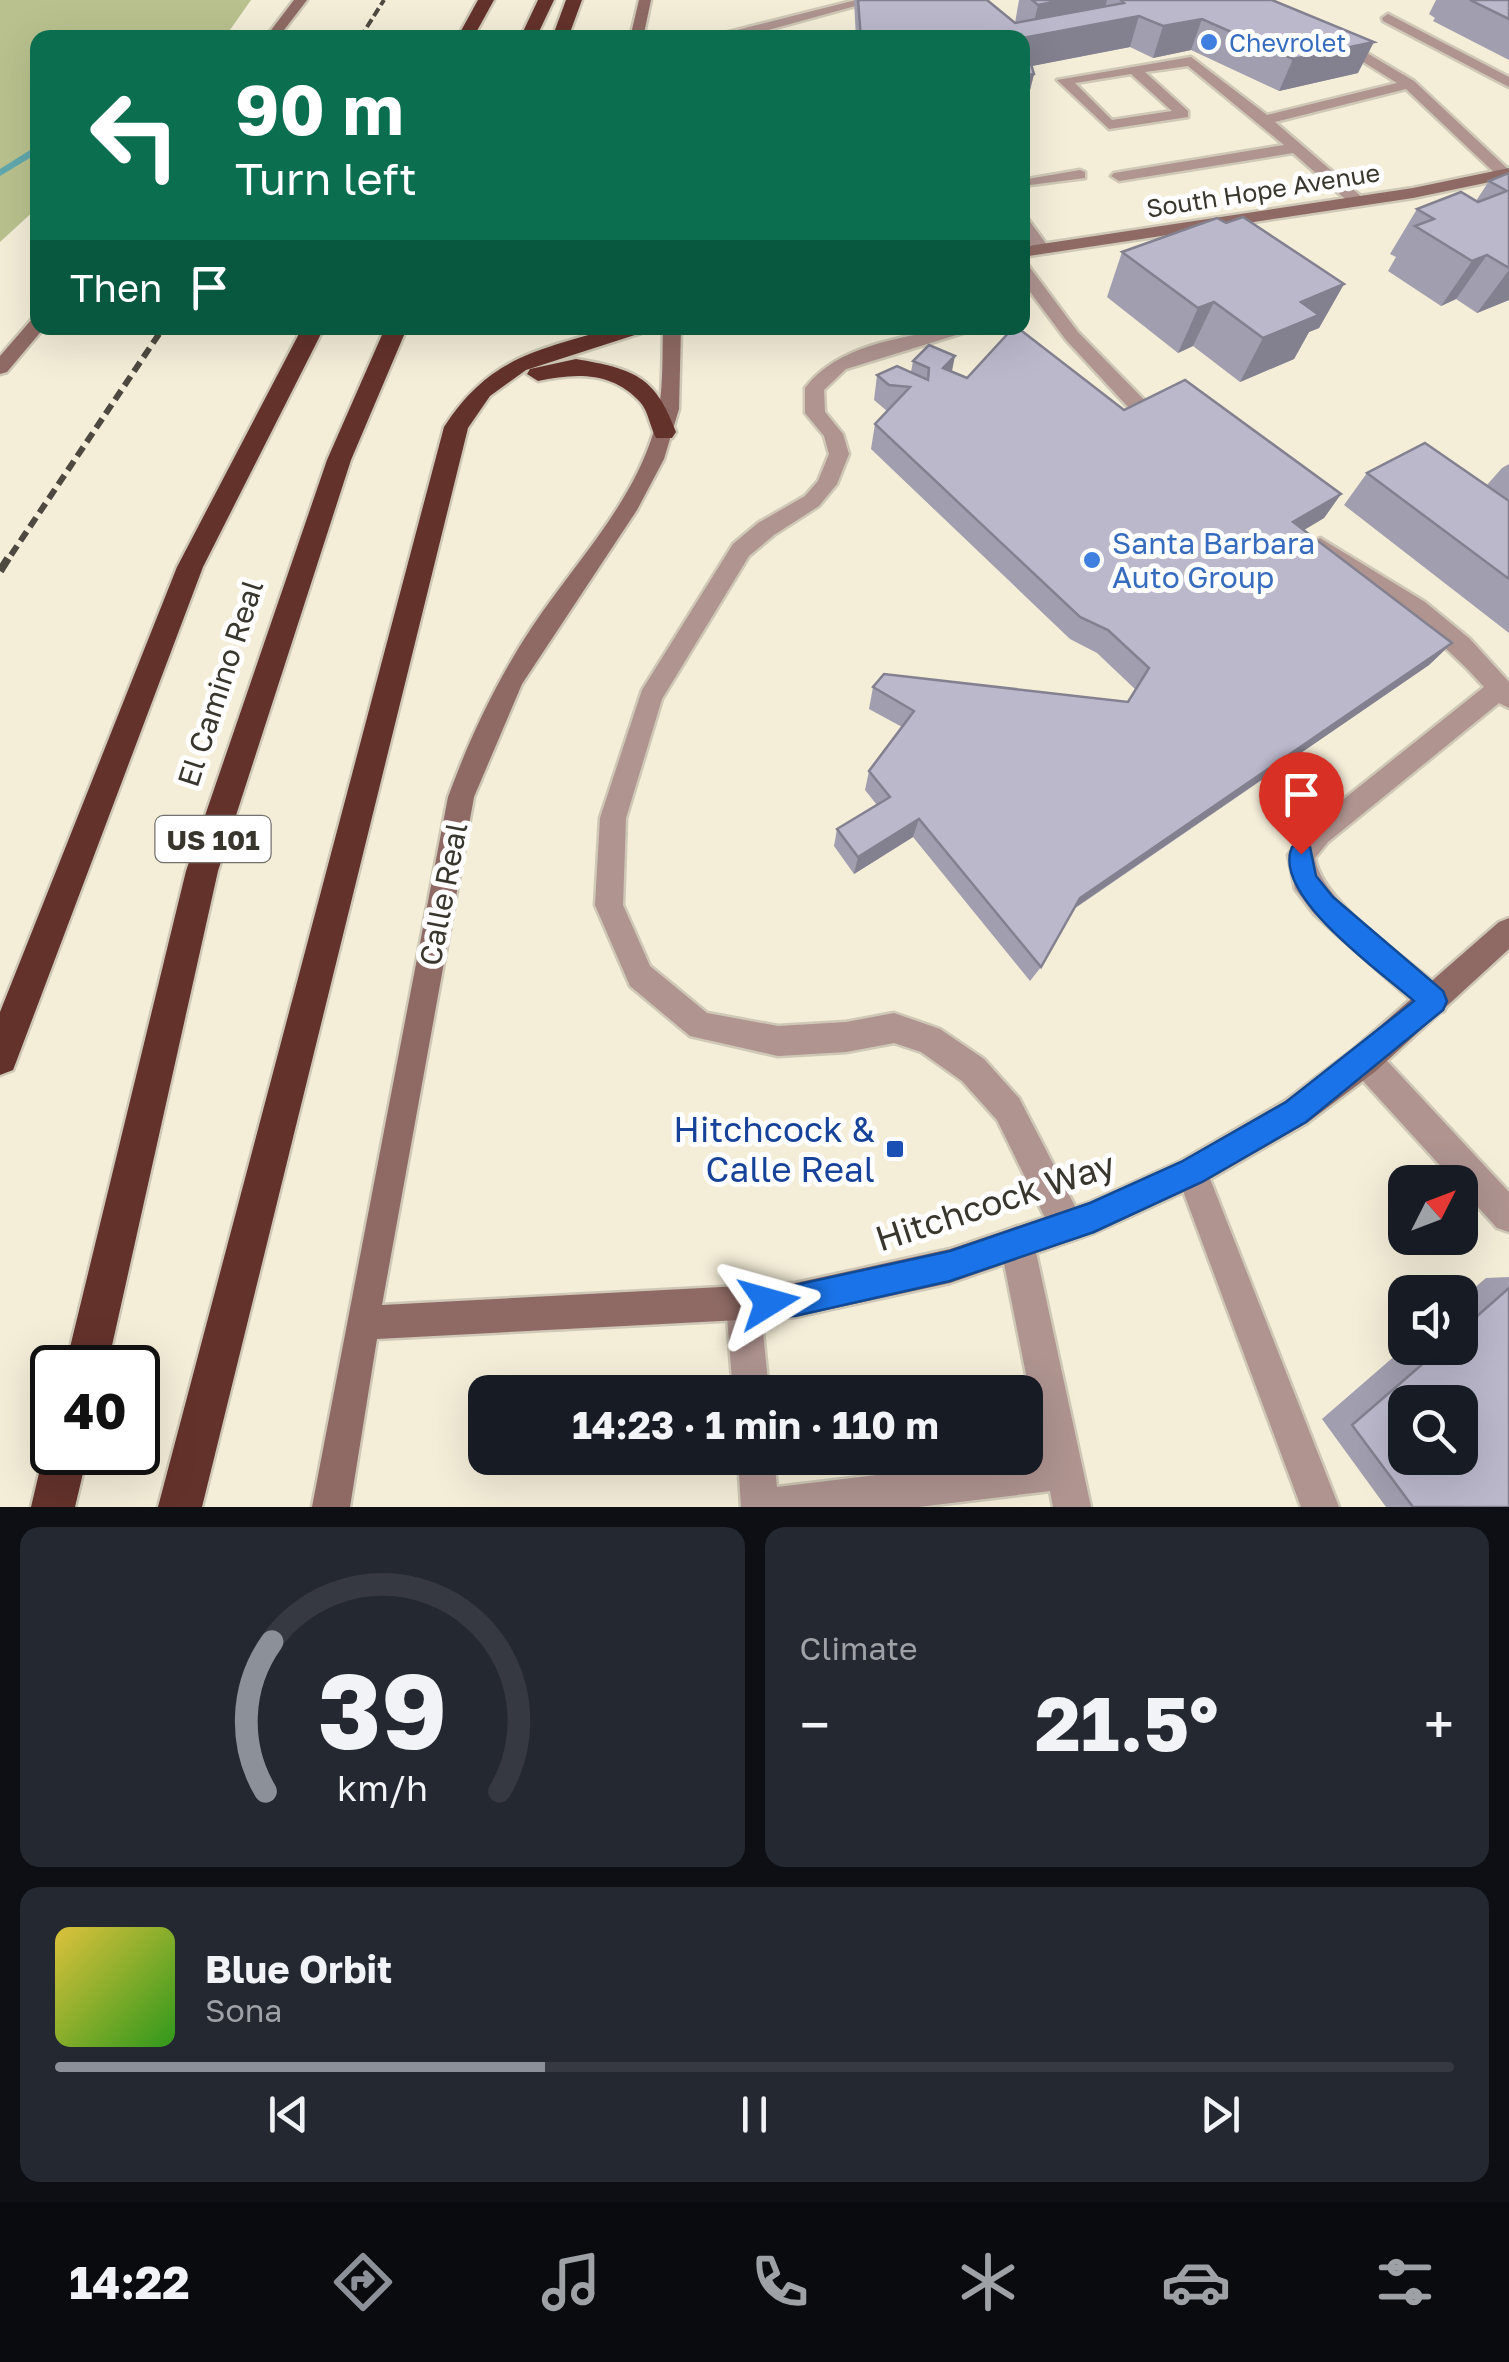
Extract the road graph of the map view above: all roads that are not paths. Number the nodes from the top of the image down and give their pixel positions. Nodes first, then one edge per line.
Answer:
1 (301, 0) edge
2 (546, 0) edge
3 (574, 0) edge
4 (645, 0) edge
5 (871, 0) edge
6 (480, 5) edge
7 (1388, 18) dead end
8 (797, 19) junction
9 (277, 30) edge
10 (469, 30) edge
11 (532, 30) edge
12 (563, 30) edge
13 (638, 30) edge
14 (753, 30) edge
15 (800, 30) edge
16 (1322, 32) edge
17 (1134, 70) junction
18 (1509, 83) edge
19 (1410, 84) junction
20 (1264, 120) junction
21 (1297, 148) junction
22 (1506, 174) edge
23 (1080, 175) dead end
24 (1119, 176) dead end
25 (1030, 180) edge
26 (1357, 201) junction
27 (1030, 233) edge
28 (1042, 249) junction
29 (1030, 251) edge
30 (1030, 282) edge
31 (1042, 301) junction
32 (1030, 306) edge
33 (30, 332) edge
34 (309, 335) edge
35 (393, 335) edge
36 (611, 335) edge
37 (672, 335) edge
38 (940, 335) edge
39 (0, 368) edge
40 (482, 390) junction
41 (1150, 417) edge
42 (664, 432) junction
43 (1299, 532) edge
44 (1504, 694) edge
45 (1509, 931) edge
46 (1434, 1001) junction
47 (0, 1056) edge
48 (1364, 1060) junction
49 (1192, 1172) junction
50 (1509, 1216) edge
51 (1067, 1226) junction
52 (1017, 1243) junction
53 (743, 1303) junction
54 (362, 1322) junction
55 (91, 1345) edge
56 (749, 1375) edge
57 (61, 1475) edge
58 (758, 1475) edge
59 (1068, 1489) edge
60 (53, 1507) edge
61 (180, 1507) edge
62 (331, 1507) edge
63 (761, 1507) edge
64 (1320, 1507) edge

1 - 9 street
2 - 11 highway
3 - 12 highway
4 - 13 street
5 - 8 lane
6 - 10 highway
7 - 18 lane
8 - 14 lane
8 - 15 lane
16 - 19 lane
17 - 17 lane
17 - 20 lane
19 - 20 lane
19 - 22 lane
20 - 21 lane
21 - 24 lane
21 - 26 lane
22 - 26 street, South Hope Avenue
23 - 25 lane
26 - 28 street, South Hope Avenue
27 - 28 lane
28 - 29 street, South Hope Avenue
30 - 31 lane
31 - 32 lane
31 - 41 lane
33 - 39 street
34 - 47 highway, El Camino Real
35 - 55 highway, El Camino Real / US 101
36 - 40 highway
37 - 42 street, Calle Real
38 - 51 lane
40 - 42 highway
40 - 61 highway
42 - 54 street, Calle Real
43 - 44 lane
44 - 46 lane
45 - 46 street, Hitchcock Way
46 - 48 street, Hitchcock Way
48 - 49 street, Hitchcock Way
48 - 50 lane
49 - 51 street, Hitchcock Way
49 - 64 lane
51 - 52 street, Hitchcock Way
52 - 53 street, Hitchcock Way
52 - 59 lane
53 - 54 street, Hitchcock Way
53 - 56 lane
54 - 62 street, Calle Real
57 - 60 highway
58 - 63 lane
59 - 63 lane

